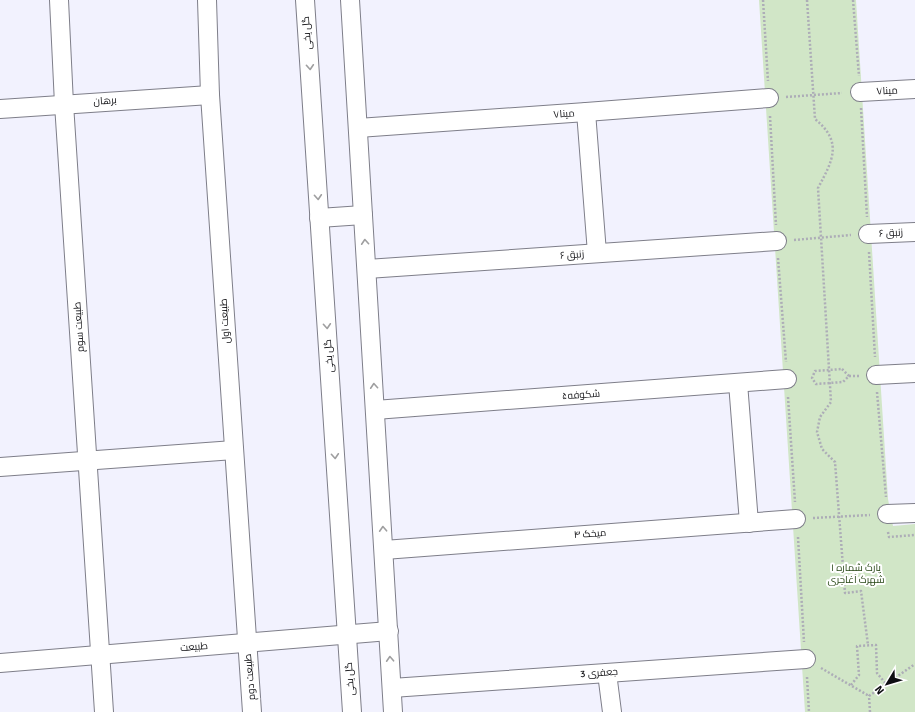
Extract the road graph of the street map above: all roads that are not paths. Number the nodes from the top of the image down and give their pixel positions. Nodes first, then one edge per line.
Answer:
1 (59, 0) edge
2 (207, 0) edge
3 (305, 0) edge
4 (350, 0) edge
5 (915, 89) edge
6 (860, 92) road end
7 (210, 94) junction
8 (769, 98) road end
9 (64, 104) junction
10 (0, 108) edge
11 (586, 112) junction
12 (358, 128) junction
13 (363, 215) junction
14 (320, 218) junction
15 (915, 232) edge
16 (868, 234) road end
17 (777, 241) road end
18 (597, 253) junction
19 (366, 269) junction
20 (915, 373) edge
21 (876, 375) road end
22 (787, 379) road end
23 (738, 383) junction
24 (375, 410) junction
25 (234, 450) junction
26 (87, 460) junction
27 (0, 467) edge
28 (915, 513) edge
29 (887, 514) road end
30 (796, 519) road end
31 (749, 523) junction
32 (384, 550) junction
33 (389, 631) junction
34 (347, 634) junction
35 (247, 643) junction
36 (100, 655) junction
37 (806, 659) road end
38 (0, 663) edge
39 (607, 673) junction
40 (392, 688) junction
41 (104, 712) edge
42 (252, 712) edge
43 (352, 712) edge
44 (394, 712) edge
45 (612, 712) edge

1 - 9 street, طبیعت سوم
2 - 7 street, طبیعت اول
3 -> 14 street, گل یخی
4 - 12 street
5 - 6 street, مینا۷
7 - 9 street, برهان
7 - 25 street, طبیعت اول
8 - 11 street, مینا۷
9 - 10 street, برهان
9 - 26 street, طبیعت سوم
11 - 12 street, مینا۷
11 - 18 street
12 - 13 street
13 - 14 street
19 -> 13 street
14 -> 34 street, گل یخی
15 - 16 street, زنبق ۶
17 - 18 street, زنبق ۶
18 - 19 street, زنبق ۶
24 -> 19 street
20 - 21 street
22 - 23 street, شکوفه۵
23 - 24 street, شکوفه۵
23 - 31 street
32 -> 24 street
25 - 26 street
25 - 35 street, طبیعت اول
26 - 27 street
26 - 36 street, طبیعت سوم
28 - 29 street
30 - 31 street, میخک ۴
31 - 32 street, میخک ۴
32 - 33 street
33 - 34 street, طبیعت
40 -> 33 street
34 - 35 street, طبیعت
34 - 43 street, گل یخی
35 - 36 street, طبیعت
35 - 42 street, طبیعت دوم
36 - 38 street, طبیعت
36 - 41 street, طبیعت سوم
37 - 39 street, 3 جعفری
39 - 40 street, 3 جعفری
39 - 45 street
40 - 44 street

